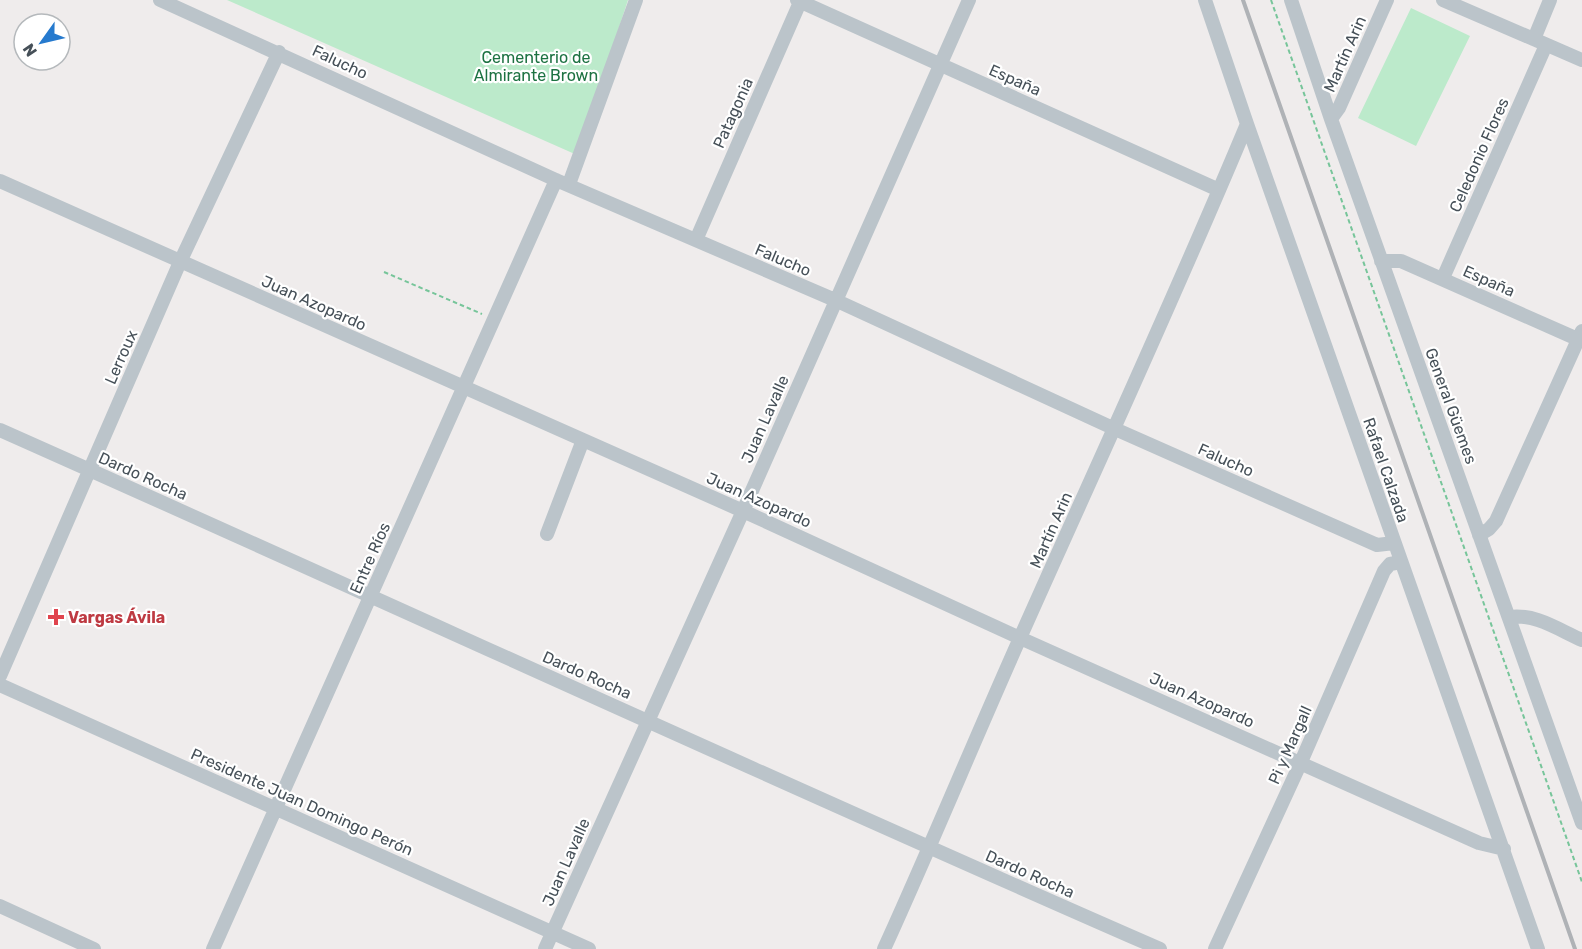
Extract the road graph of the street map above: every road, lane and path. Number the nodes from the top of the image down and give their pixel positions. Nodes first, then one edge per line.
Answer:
1 (160, 0) edge
2 (636, 0) edge
3 (799, 0) edge
4 (969, 0) edge
5 (1205, 0) edge
6 (1271, 0) edge
7 (1291, 0) edge
8 (1387, 0) edge
9 (1443, 0) edge
10 (1550, 0) edge
11 (1540, 42) junction
12 (279, 52) junction
13 (1582, 60) edge
14 (940, 64) junction
15 (1331, 119) junction
16 (1247, 124) junction
17 (0, 181) edge
18 (563, 182) junction
19 (1219, 190) junction
20 (696, 240) junction
21 (1381, 261) junction
22 (180, 262) junction
23 (384, 272) dead end
24 (1443, 278) junction
25 (835, 300) junction
26 (493, 318) junction
27 (1581, 337) edge
28 (464, 387) junction
29 (1115, 429) junction
30 (0, 430) edge
31 (584, 440) junction
32 (90, 470) junction
33 (743, 511) junction
34 (547, 534) dead end
35 (1479, 535) junction
36 (1394, 543) junction
37 (1401, 562) junction
38 (371, 596) junction
39 (1509, 616) junction
40 (1020, 638) junction
41 (1582, 640) edge
42 (0, 676) edge
43 (0, 685) edge
44 (648, 720) junction
45 (1301, 762) junction
46 (276, 808) junction
47 (1582, 823) edge
48 (930, 849) junction
49 (1504, 849) junction
50 (1582, 882) edge
51 (0, 906) edge
52 (552, 933) junction
53 (94, 949) edge
54 (213, 949) edge
55 (545, 949) edge
56 (589, 949) edge
57 (884, 949) edge
58 (1160, 949) edge
59 (1215, 949) edge
60 (1538, 949) edge

1 - 12 street, Falucho
2 - 18 street, Entre Ríos
3 - 14 street, España
3 - 20 street, Patagonia
4 - 14 street, Juan Lavalle
5 - 16 street, Rafael Calzada
6 - 50 path
7 - 15 street, General Güemes
8 - 15 street, Martín Arin
9 - 11 street
10 - 11 street, Celedonio Flores
11 - 13 street
11 - 24 street, Celedonio Flores
12 - 18 street, Falucho
12 - 22 street, Lerroux
14 - 19 street, España
14 - 25 street, Juan Lavalle
15 - 21 street, General Güemes
16 - 19 street, Martín Arin
16 - 36 street, Rafael Calzada
17 - 22 street, Juan Azopardo
18 - 20 street, Falucho
18 - 26 street, Entre Ríos
19 - 29 street, Martín Arin
20 - 25 street, Falucho
21 - 24 street, España
21 - 35 street, General Güemes
22 - 28 street, Juan Azopardo
22 - 32 street, Lerroux
23 - 26 path
24 - 27 street, España
25 - 29 street, Falucho
25 - 33 street, Juan Lavalle
26 - 28 street, Entre Ríos
27 - 35 street
28 - 31 street, Juan Azopardo
28 - 38 street, Entre Ríos
29 - 36 street, Falucho
29 - 40 street, Martín Arin
30 - 32 street, Dardo Rocha
31 - 33 street, Juan Azopardo
31 - 34 street
32 - 38 street, Dardo Rocha
32 - 42 street, Lerroux
33 - 40 street, Juan Azopardo
33 - 44 street, Juan Lavalle
35 - 39 street, General Güemes
36 - 37 street, Rafael Calzada
37 - 45 street, Pi y Margall
37 - 49 street, Rafael Calzada
38 - 44 street, Dardo Rocha
38 - 46 street, Entre Ríos
39 - 41 street
39 - 47 street, General Güemes
40 - 45 street, Juan Azopardo
40 - 48 street, Martín Arin
43 - 46 street, Presidente Juan Domingo Perón
44 - 48 street, Dardo Rocha
44 - 52 street, Juan Lavalle
45 - 49 street, Juan Azopardo
45 - 59 street, Pi y Margall
46 - 52 street, Presidente Juan Domingo Perón
46 - 54 street, Entre Ríos
48 - 57 street, Martín Arin
48 - 58 street, Dardo Rocha
49 - 60 street, Rafael Calzada
51 - 53 street
52 - 55 street, Juan Lavalle
52 - 56 street, Presidente Juan Domingo Perón

